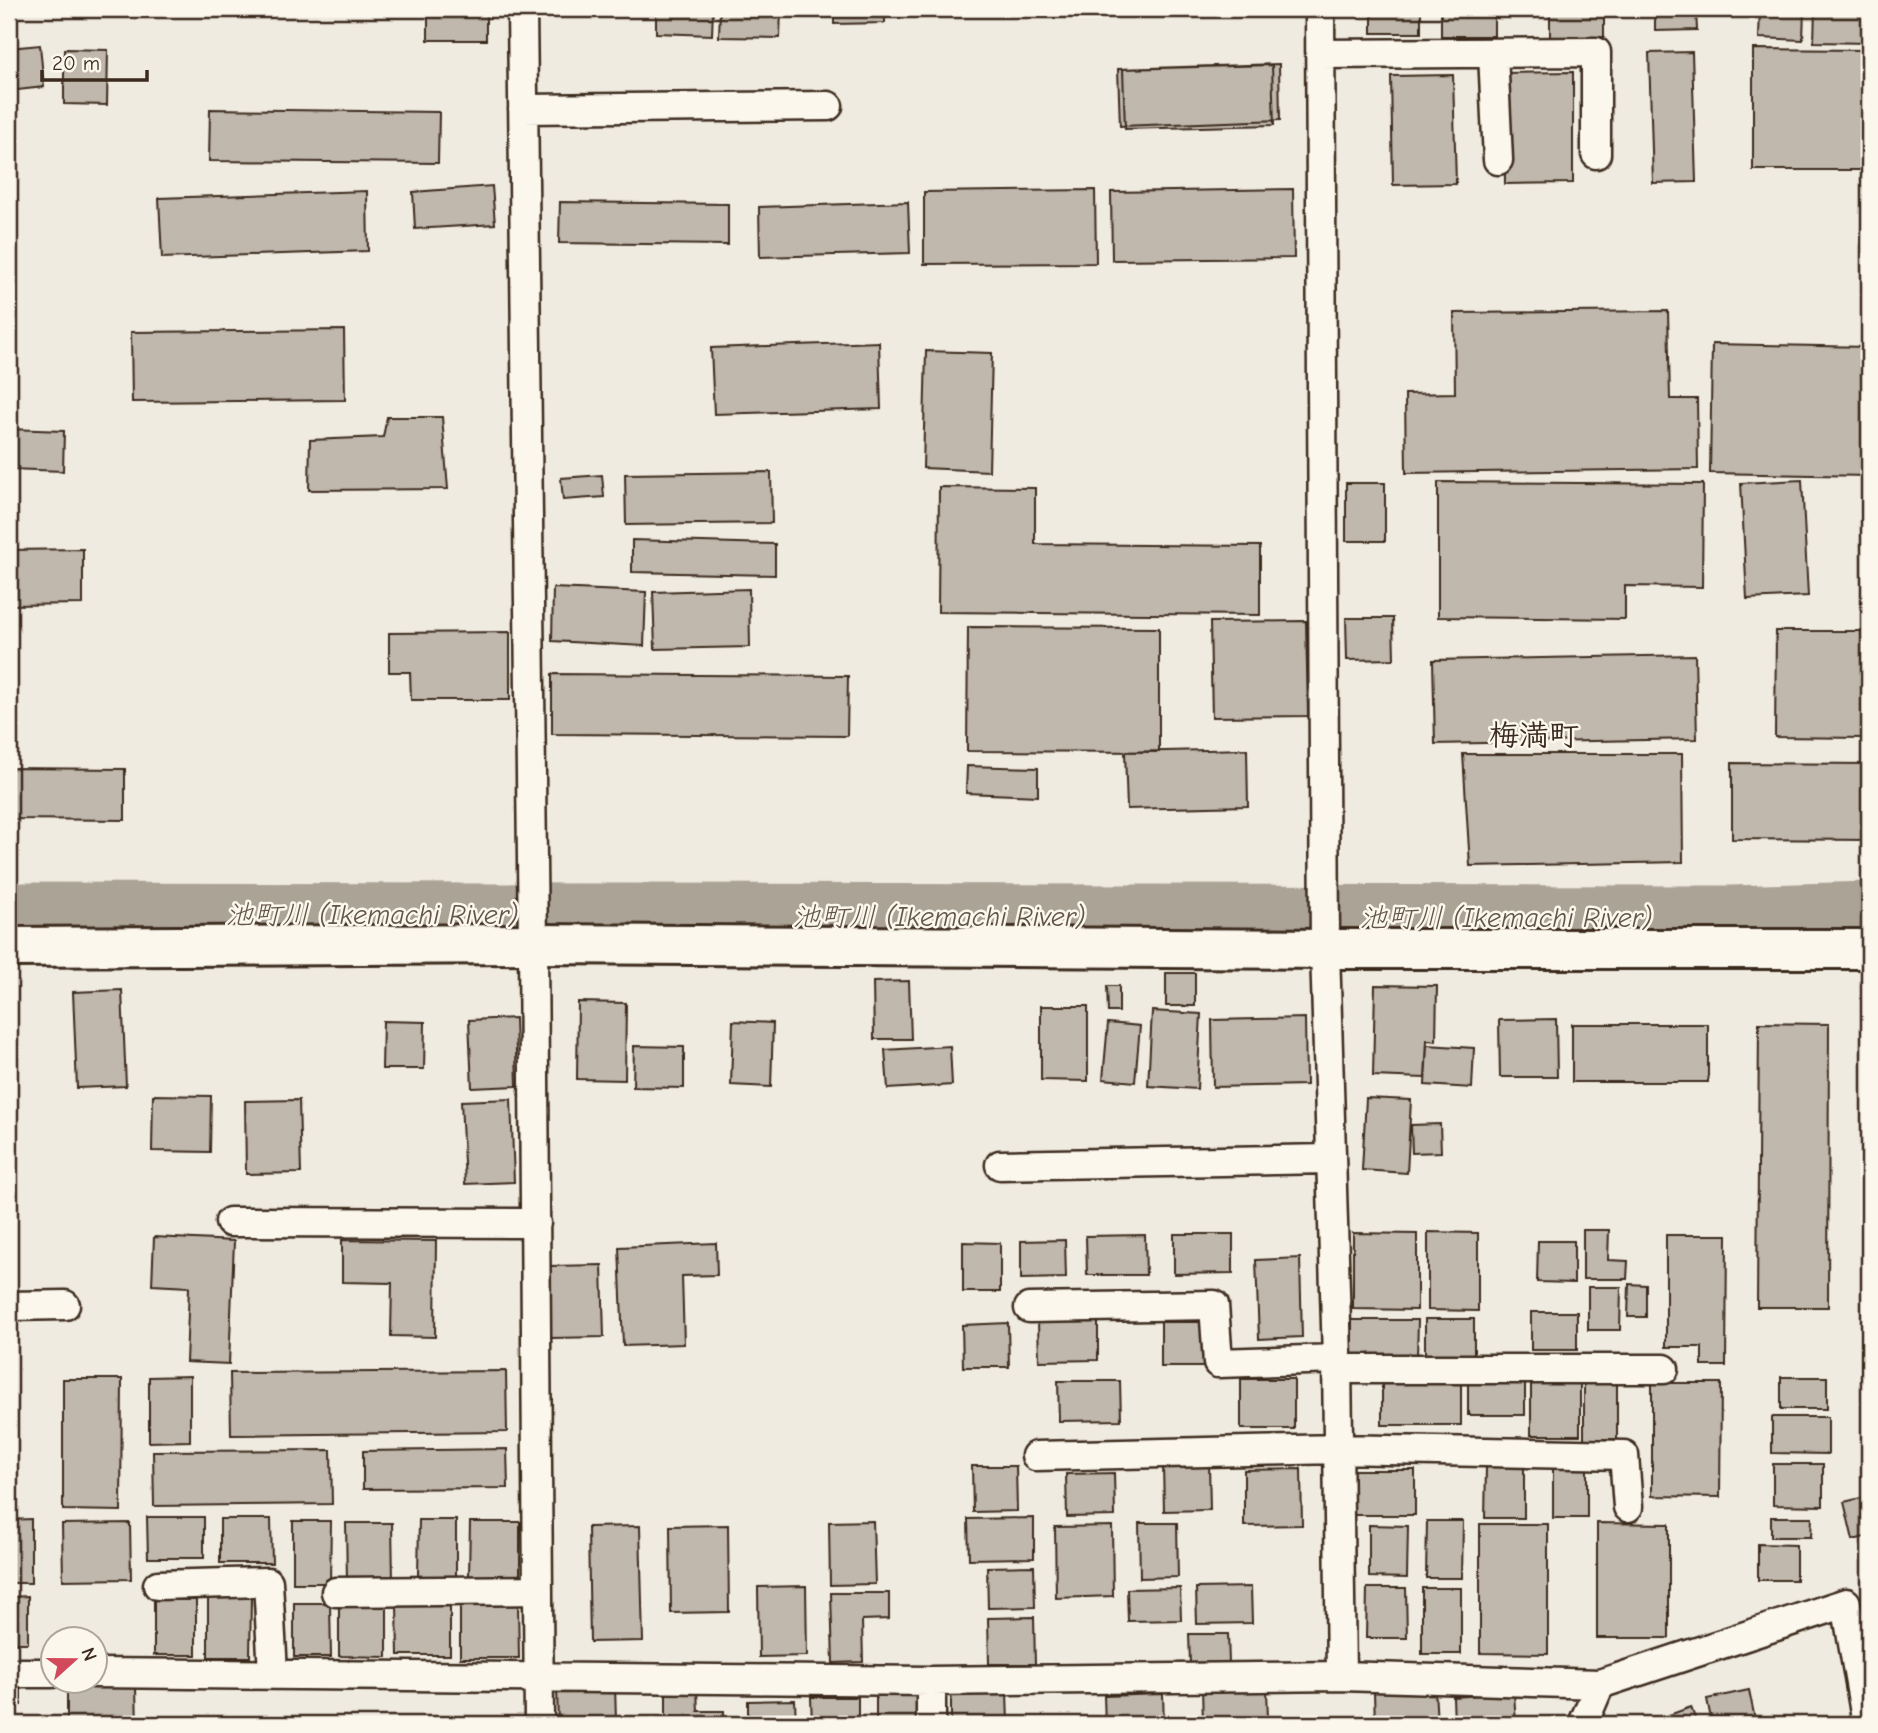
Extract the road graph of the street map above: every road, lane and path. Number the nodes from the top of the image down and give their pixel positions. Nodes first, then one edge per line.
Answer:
1 (522, 9) edge
2 (1320, 9) edge
3 (1493, 53) junction
4 (1320, 54) junction
5 (828, 106) dead end
6 (523, 109) junction
7 (1596, 154) dead end
8 (1498, 160) dead end
9 (533, 944) junction
10 (9, 947) edge
11 (1325, 949) junction
12 (1869, 949) edge
13 (1331, 1159) junction
14 (1000, 1166) dead end
15 (230, 1222) dead end
16 (536, 1223) junction
17 (65, 1305) dead end
18 (9, 1306) edge
19 (1029, 1308) dead end
20 (1337, 1364) junction
21 (1664, 1370) dead end
22 (1338, 1449) junction
23 (1036, 1456) dead end
24 (1628, 1507) dead end
25 (158, 1585) dead end
26 (538, 1590) junction
27 (336, 1592) dead end
28 (9, 1673) edge
29 (38, 1673) edge
30 (108, 1673) edge
31 (273, 1673) junction
32 (539, 1676) junction
33 (1341, 1676) junction
34 (931, 1681) junction
35 (1601, 1684) junction
36 (539, 1724) edge
37 (931, 1724) edge
38 (1583, 1724) edge
39 (1867, 1724) edge

1 - 6 street
2 - 4 street
3 - 4 street
3 - 7 street
3 - 8 street
4 - 11 street
5 - 6 street
6 - 9 street
9 - 10 street
9 - 11 street
9 - 16 street
11 - 12 street
11 - 13 street
13 - 14 street
13 - 20 street
15 - 16 street
16 - 26 street
17 - 18 street
19 - 20 street
20 - 21 street
20 - 22 street
22 - 23 street
22 - 24 street
22 - 33 street
25 - 31 street
26 - 27 street
26 - 32 street
28 - 29 street
30 - 31 street
31 - 32 street
32 - 34 street
32 - 36 street
33 - 34 street
33 - 35 street
34 - 37 street
35 - 38 street
35 - 39 street

